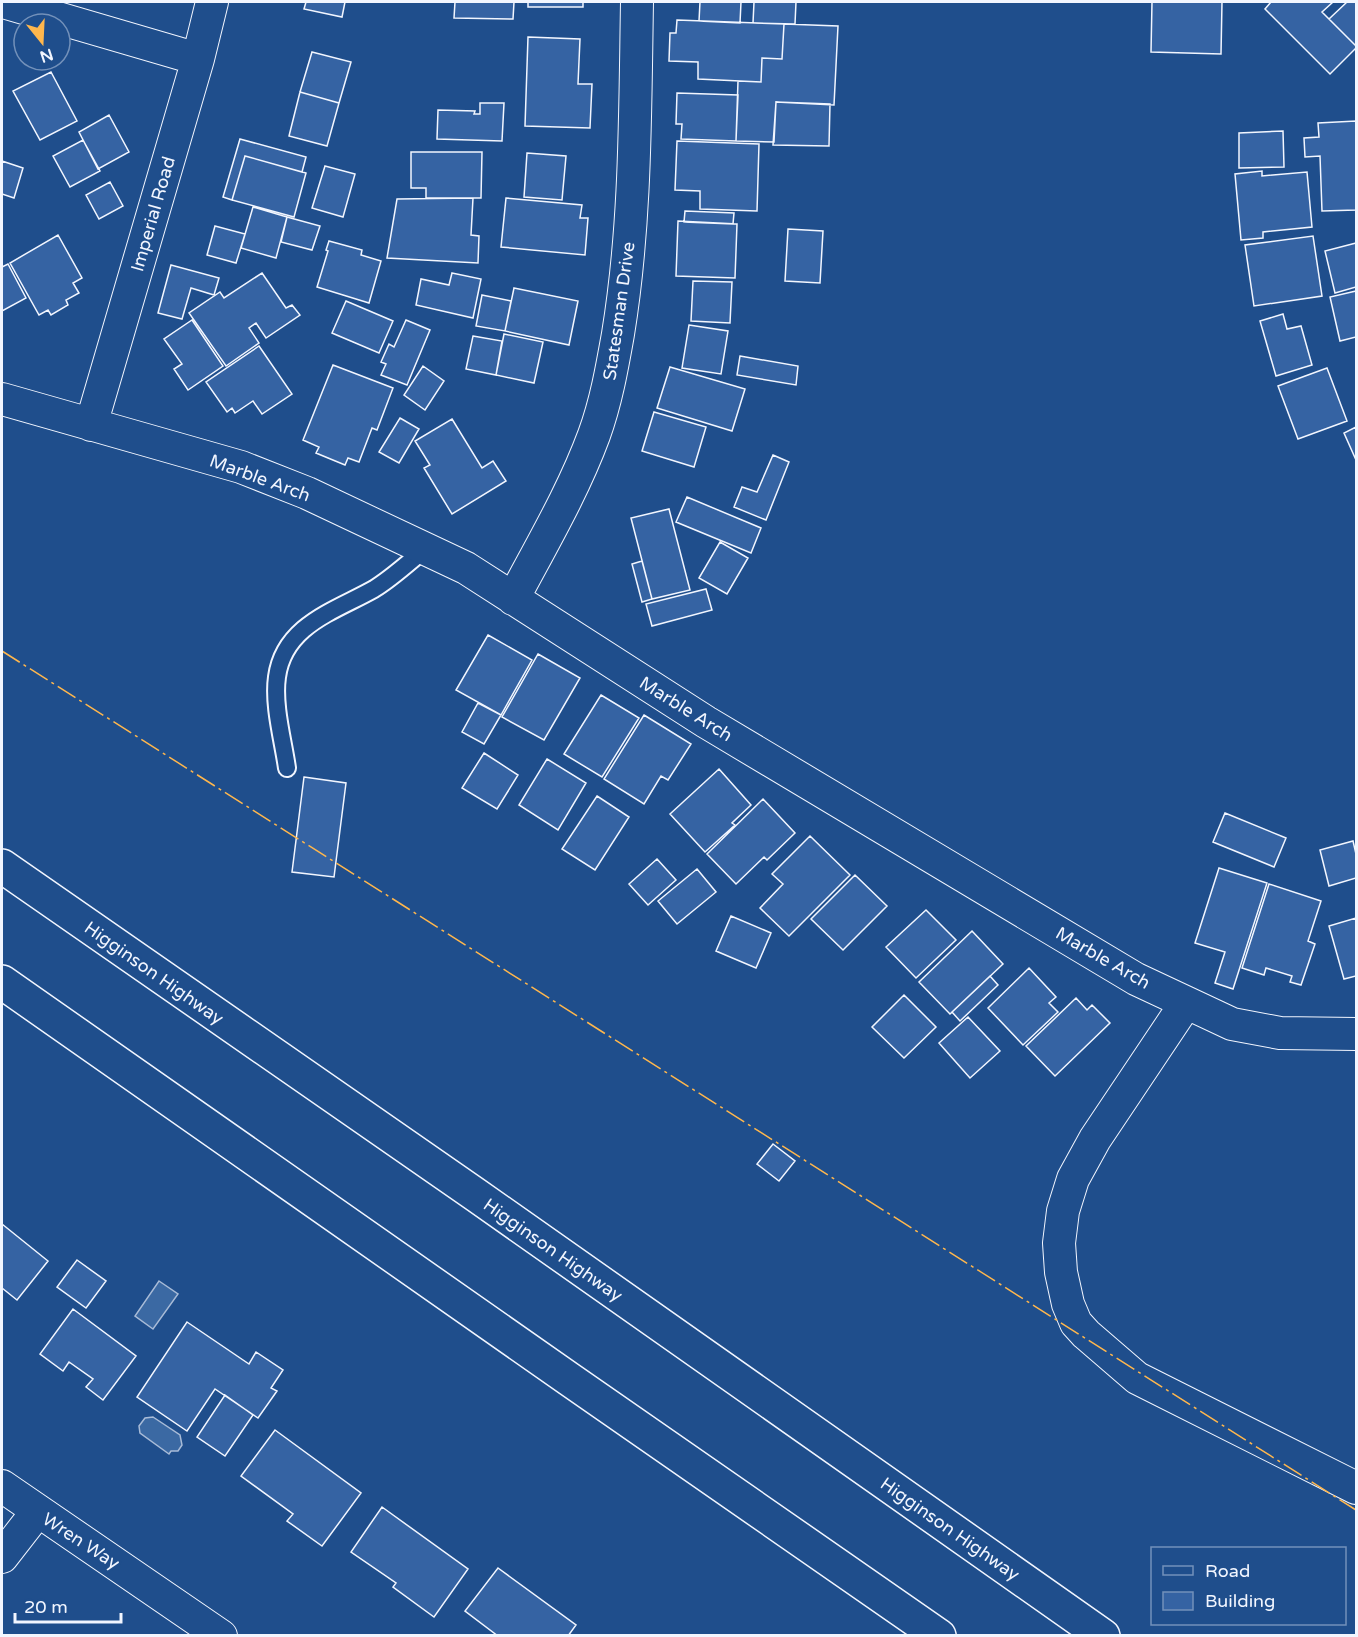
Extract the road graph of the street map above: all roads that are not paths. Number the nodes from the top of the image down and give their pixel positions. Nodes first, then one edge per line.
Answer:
1 (3, 2) edge
2 (212, 2) edge
3 (637, 2) edge
4 (198, 59) junction
5 (2, 399) edge
6 (91, 425) junction
7 (424, 549) junction
8 (513, 599) junction
9 (287, 768) dead end
10 (2, 866) edge
11 (2, 982) edge
12 (1186, 1003) junction
13 (1356, 1034) edge
14 (2, 1486) edge
15 (1356, 1488) edge
16 (37, 1512) junction
17 (2, 1557) edge
18 (221, 1635) edge
19 (939, 1635) edge
20 (1103, 1635) edge

1 - 4 street
2 - 4 street, Imperial Road
3 - 8 street, Statesman Drive
4 - 6 street, Imperial Road
5 - 6 street, Marble Arch
6 - 7 street, Marble Arch
7 - 8 street, Marble Arch
7 - 9 lane
8 - 12 street, Marble Arch
10 - 20 highway, Higginson Highway
11 - 19 highway
12 - 13 street, Marble Arch
12 - 15 street
14 - 16 street, Wren Way
16 - 17 street
16 - 18 street, Wren Way

